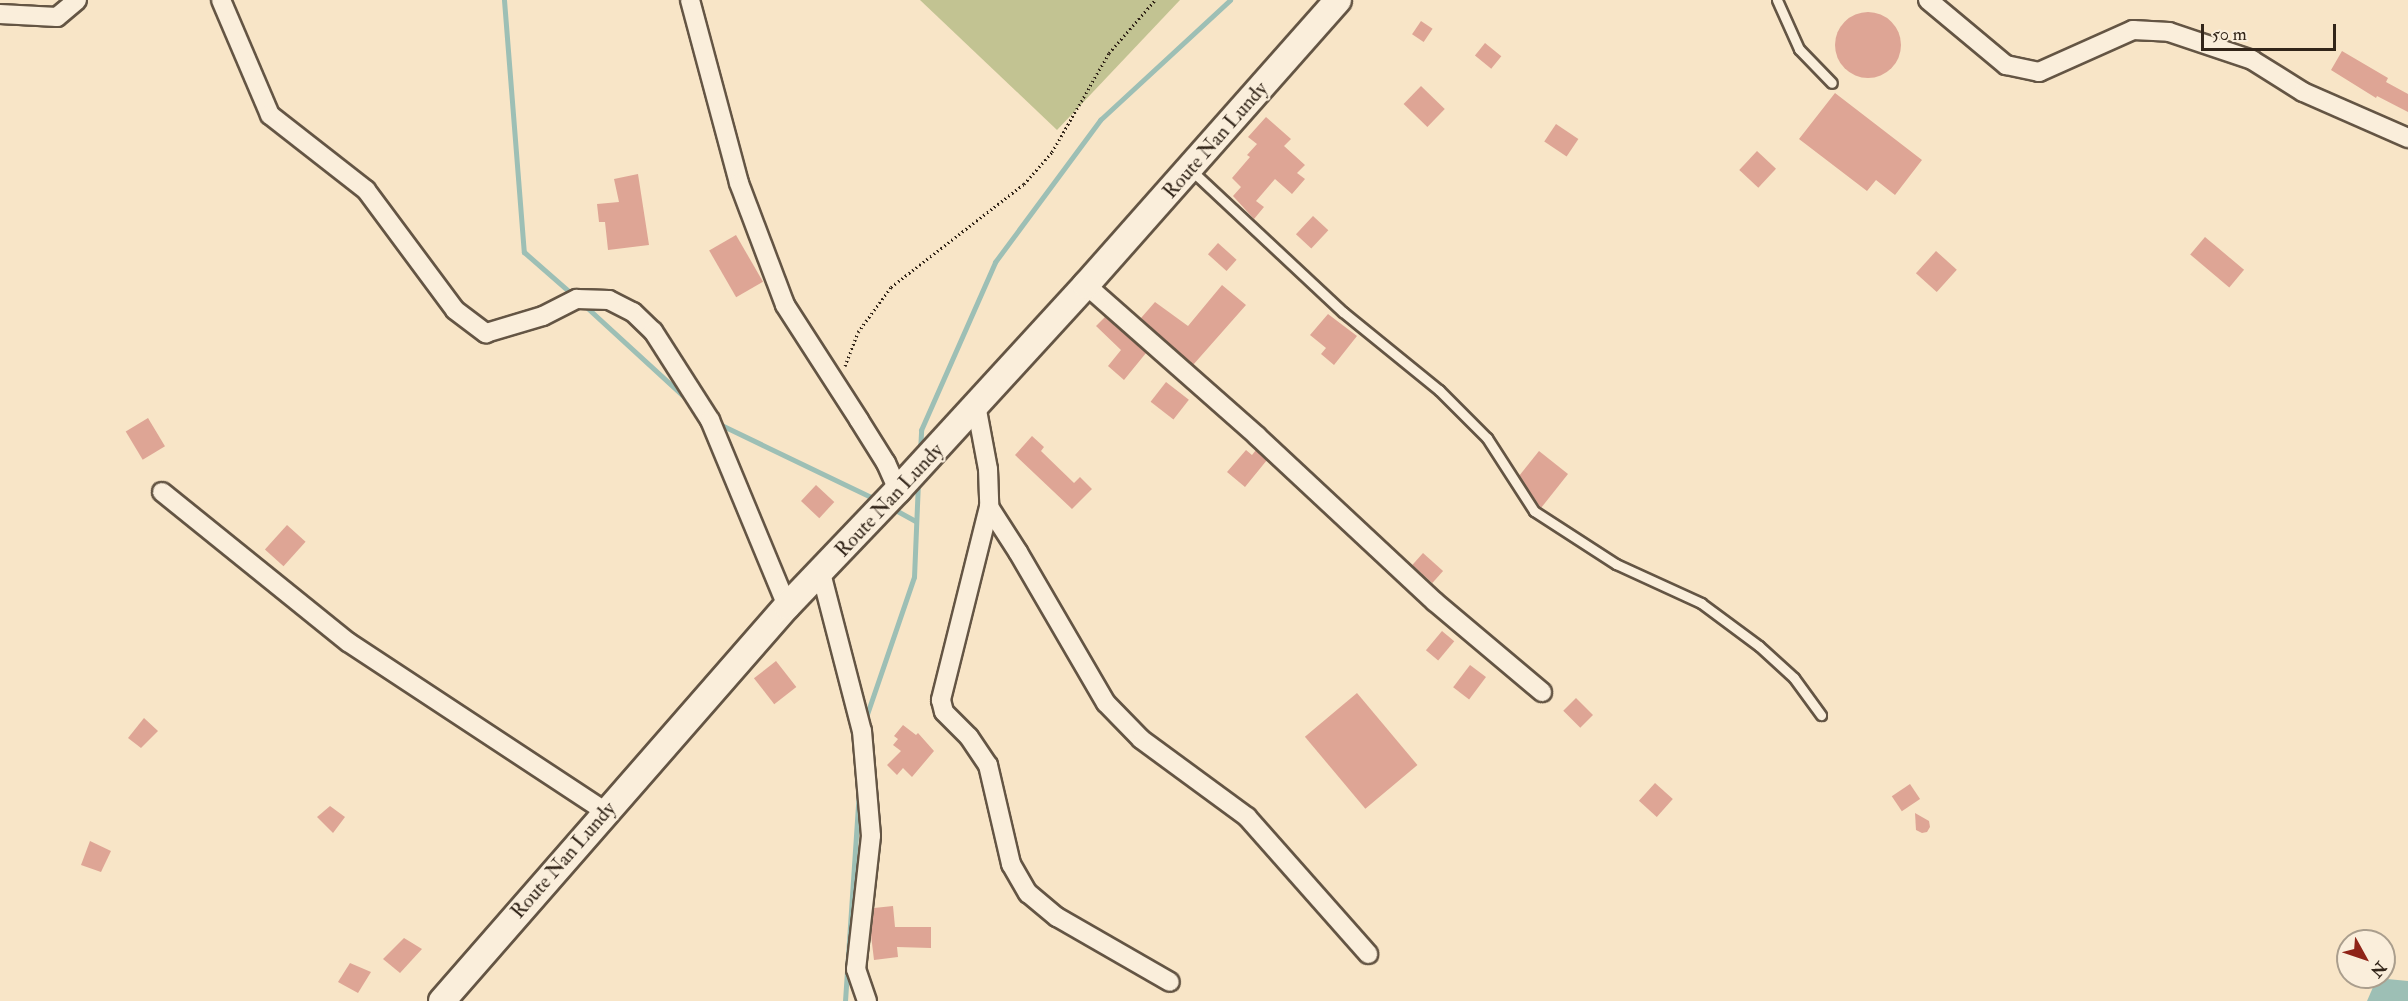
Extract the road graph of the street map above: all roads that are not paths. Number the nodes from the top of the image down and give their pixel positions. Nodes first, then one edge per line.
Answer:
1 (76, 0) edge
2 (220, 0) edge
3 (690, 0) edge
4 (1338, 0) edge
5 (1777, 0) edge
6 (1928, 0) edge
7 (0, 14) edge
8 (1832, 83) dead end
9 (2408, 138) edge
10 (1190, 169) junction
11 (1086, 285) junction
12 (976, 405) junction
13 (898, 490) junction
14 (162, 492) dead end
15 (989, 507) junction
16 (820, 573) junction
17 (787, 606) junction
18 (1542, 692) dead end
19 (1821, 715) dead end
20 (606, 812) junction
21 (1368, 954) dead end
22 (1170, 982) dead end
23 (442, 1001) edge
24 (867, 1001) edge

1 - 7 street
2 - 17 street
3 - 13 street
4 - 10 main road, Route Nan Lundy
5 - 8 lane
6 - 9 street
10 - 11 main road, Route Nan Lundy
10 - 19 lane
11 - 12 main road, Route Nan Lundy
11 - 18 street
12 - 13 main road, Route Nan Lundy
12 - 15 street
13 - 16 main road, Route Nan Lundy
14 - 20 street
15 - 21 street
15 - 22 street
16 - 17 main road, Route Nan Lundy
16 - 24 street
17 - 20 main road, Route Nan Lundy
20 - 23 main road, Route Nan Lundy

